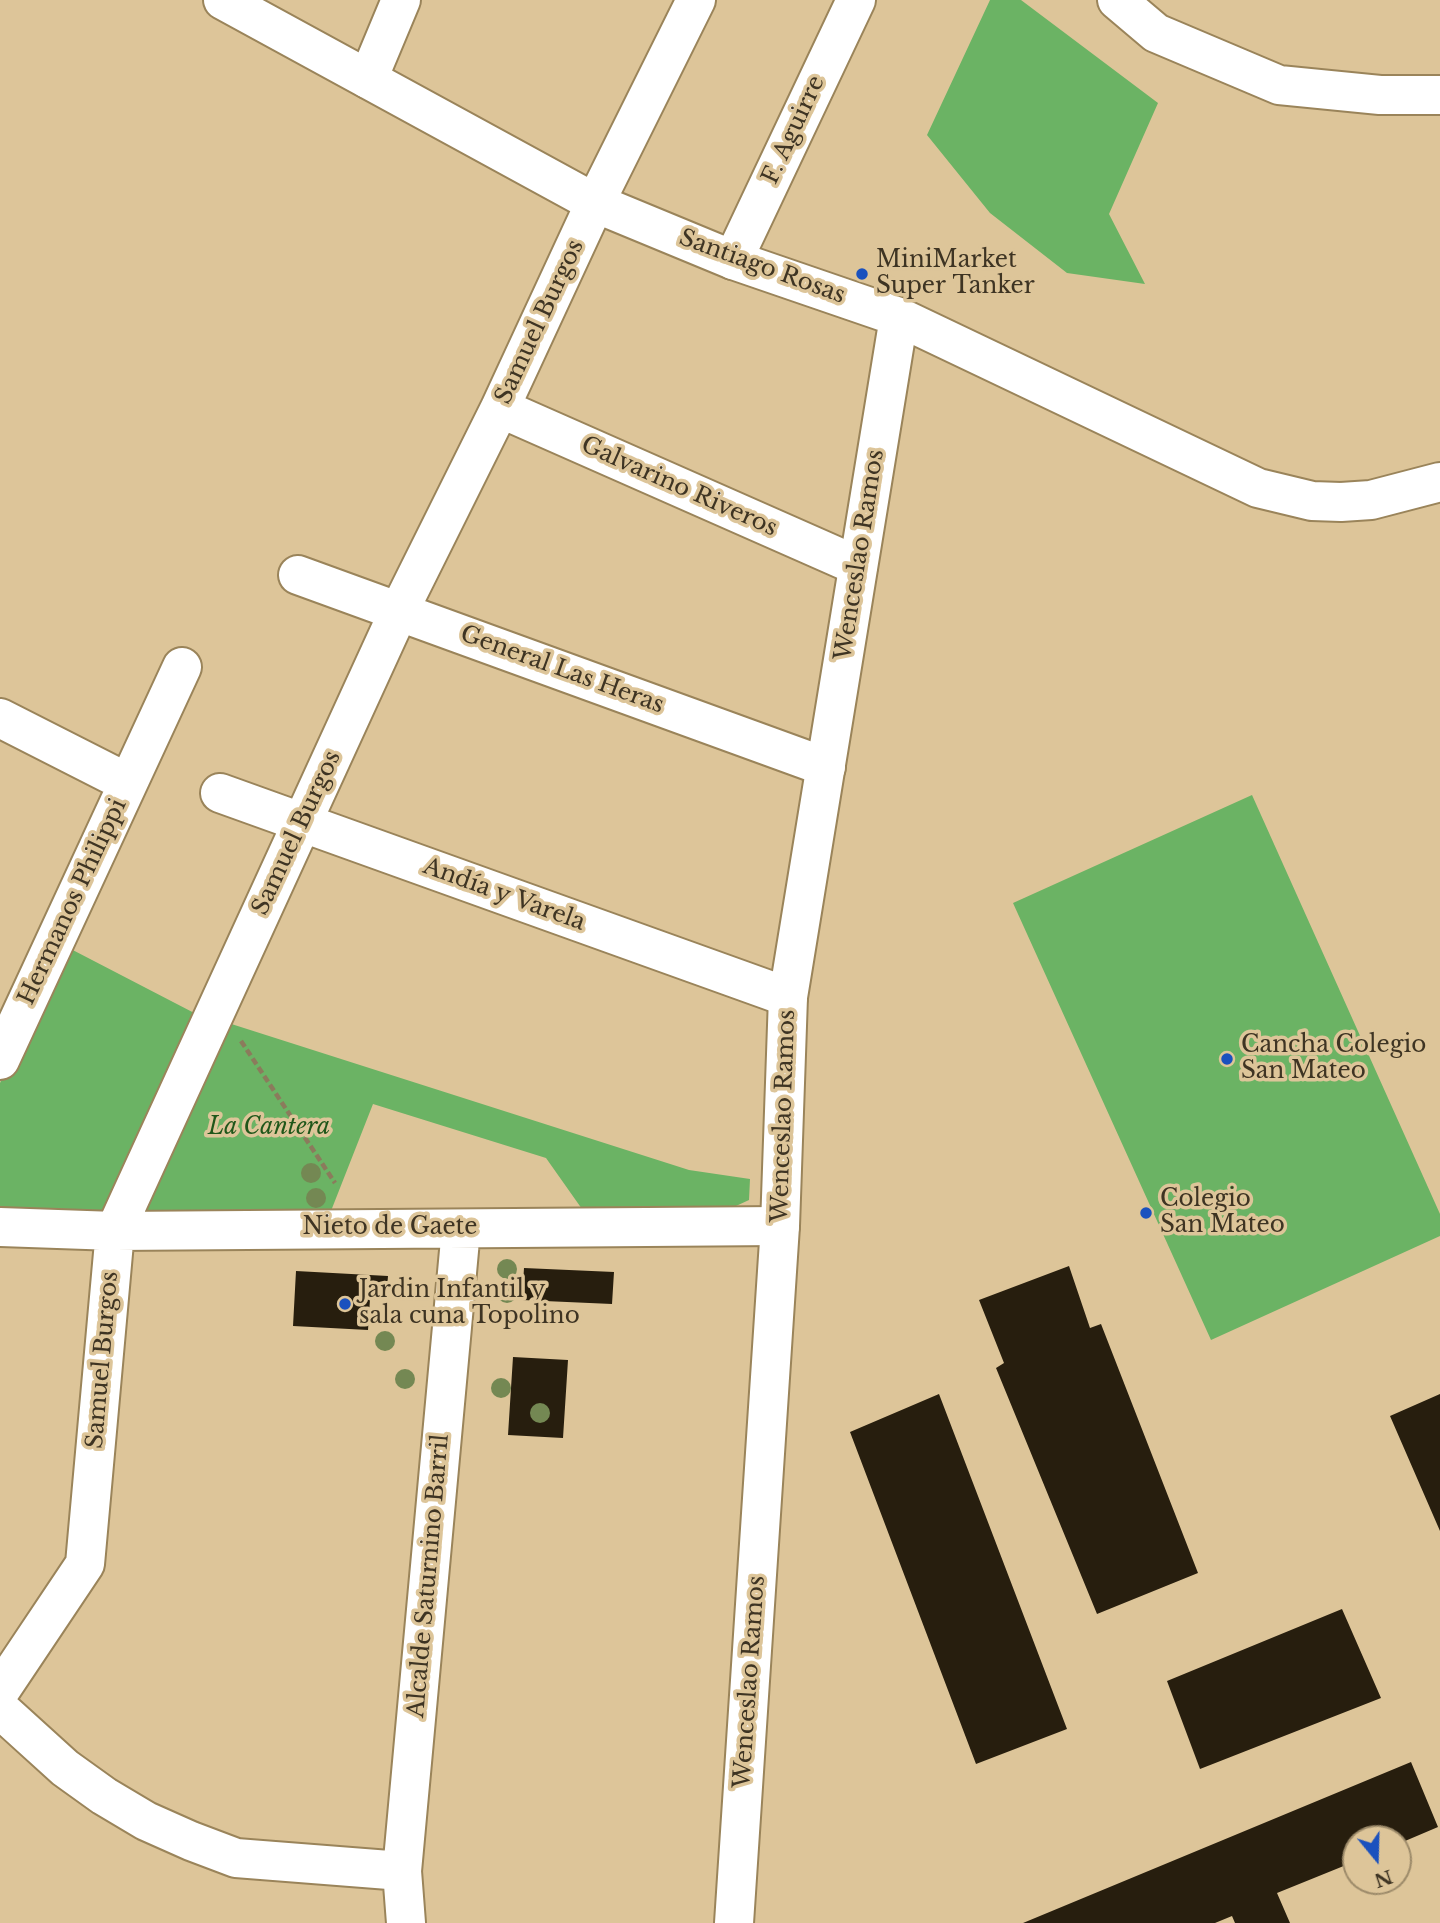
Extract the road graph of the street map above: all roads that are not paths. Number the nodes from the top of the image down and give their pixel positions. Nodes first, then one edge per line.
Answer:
1 (223, 0) edge
2 (401, 0) edge
3 (696, 0) edge
4 (856, 0) edge
5 (1116, 0) edge
6 (368, 79) junction
7 (1440, 95) edge
8 (595, 203) junction
9 (733, 260) junction
10 (900, 317) junction
11 (500, 408) junction
12 (1440, 482) edge
13 (858, 566) junction
14 (298, 575) dead end
15 (399, 611) junction
16 (182, 667) dead end
17 (0, 718) edge
18 (826, 767) junction
19 (128, 783) junction
20 (220, 793) dead end
21 (302, 822) junction
22 (788, 997) junction
23 (0, 1060) edge
24 (780, 1226) junction
25 (0, 1227) edge
26 (461, 1229) junction
27 (115, 1231) junction
28 (0, 1692) edge
29 (0, 1709) edge
30 (402, 1871) junction
31 (406, 1923) edge
32 (734, 1923) edge

1 - 6 street, Santiago Rosas
2 - 6 street
3 - 8 street, Samuel Burgos
4 - 9 street, F. Aguirre
5 - 7 street
6 - 8 street, Santiago Rosas
8 - 9 street, Santiago Rosas
8 - 11 street, Samuel Burgos
9 - 10 street, Santiago Rosas
10 - 12 street, Santiago Rosas
10 - 13 street, Wenceslao Ramos
11 - 13 street, Galvarino Riveros
11 - 15 street, Samuel Burgos
13 - 18 street, Wenceslao Ramos
14 - 15 street, General Las Heras
15 - 18 street, General Las Heras
15 - 21 street, Samuel Burgos
16 - 19 street, Hermanos Philippi
17 - 19 street
18 - 22 street, Wenceslao Ramos
19 - 23 street, Hermanos Philippi
20 - 21 street, Andía y Varela
21 - 22 street, Andía y Varela
21 - 27 street, Samuel Burgos
22 - 24 street, Wenceslao Ramos
24 - 26 street, Nieto de Gaete
24 - 32 street, Wenceslao Ramos
25 - 27 street, Nieto de Gaete
26 - 27 street, Nieto de Gaete
26 - 30 street, Alcalde Saturnino Barril
27 - 28 street, Samuel Burgos
29 - 30 street
30 - 31 street, Alcalde Saturnino Barril

